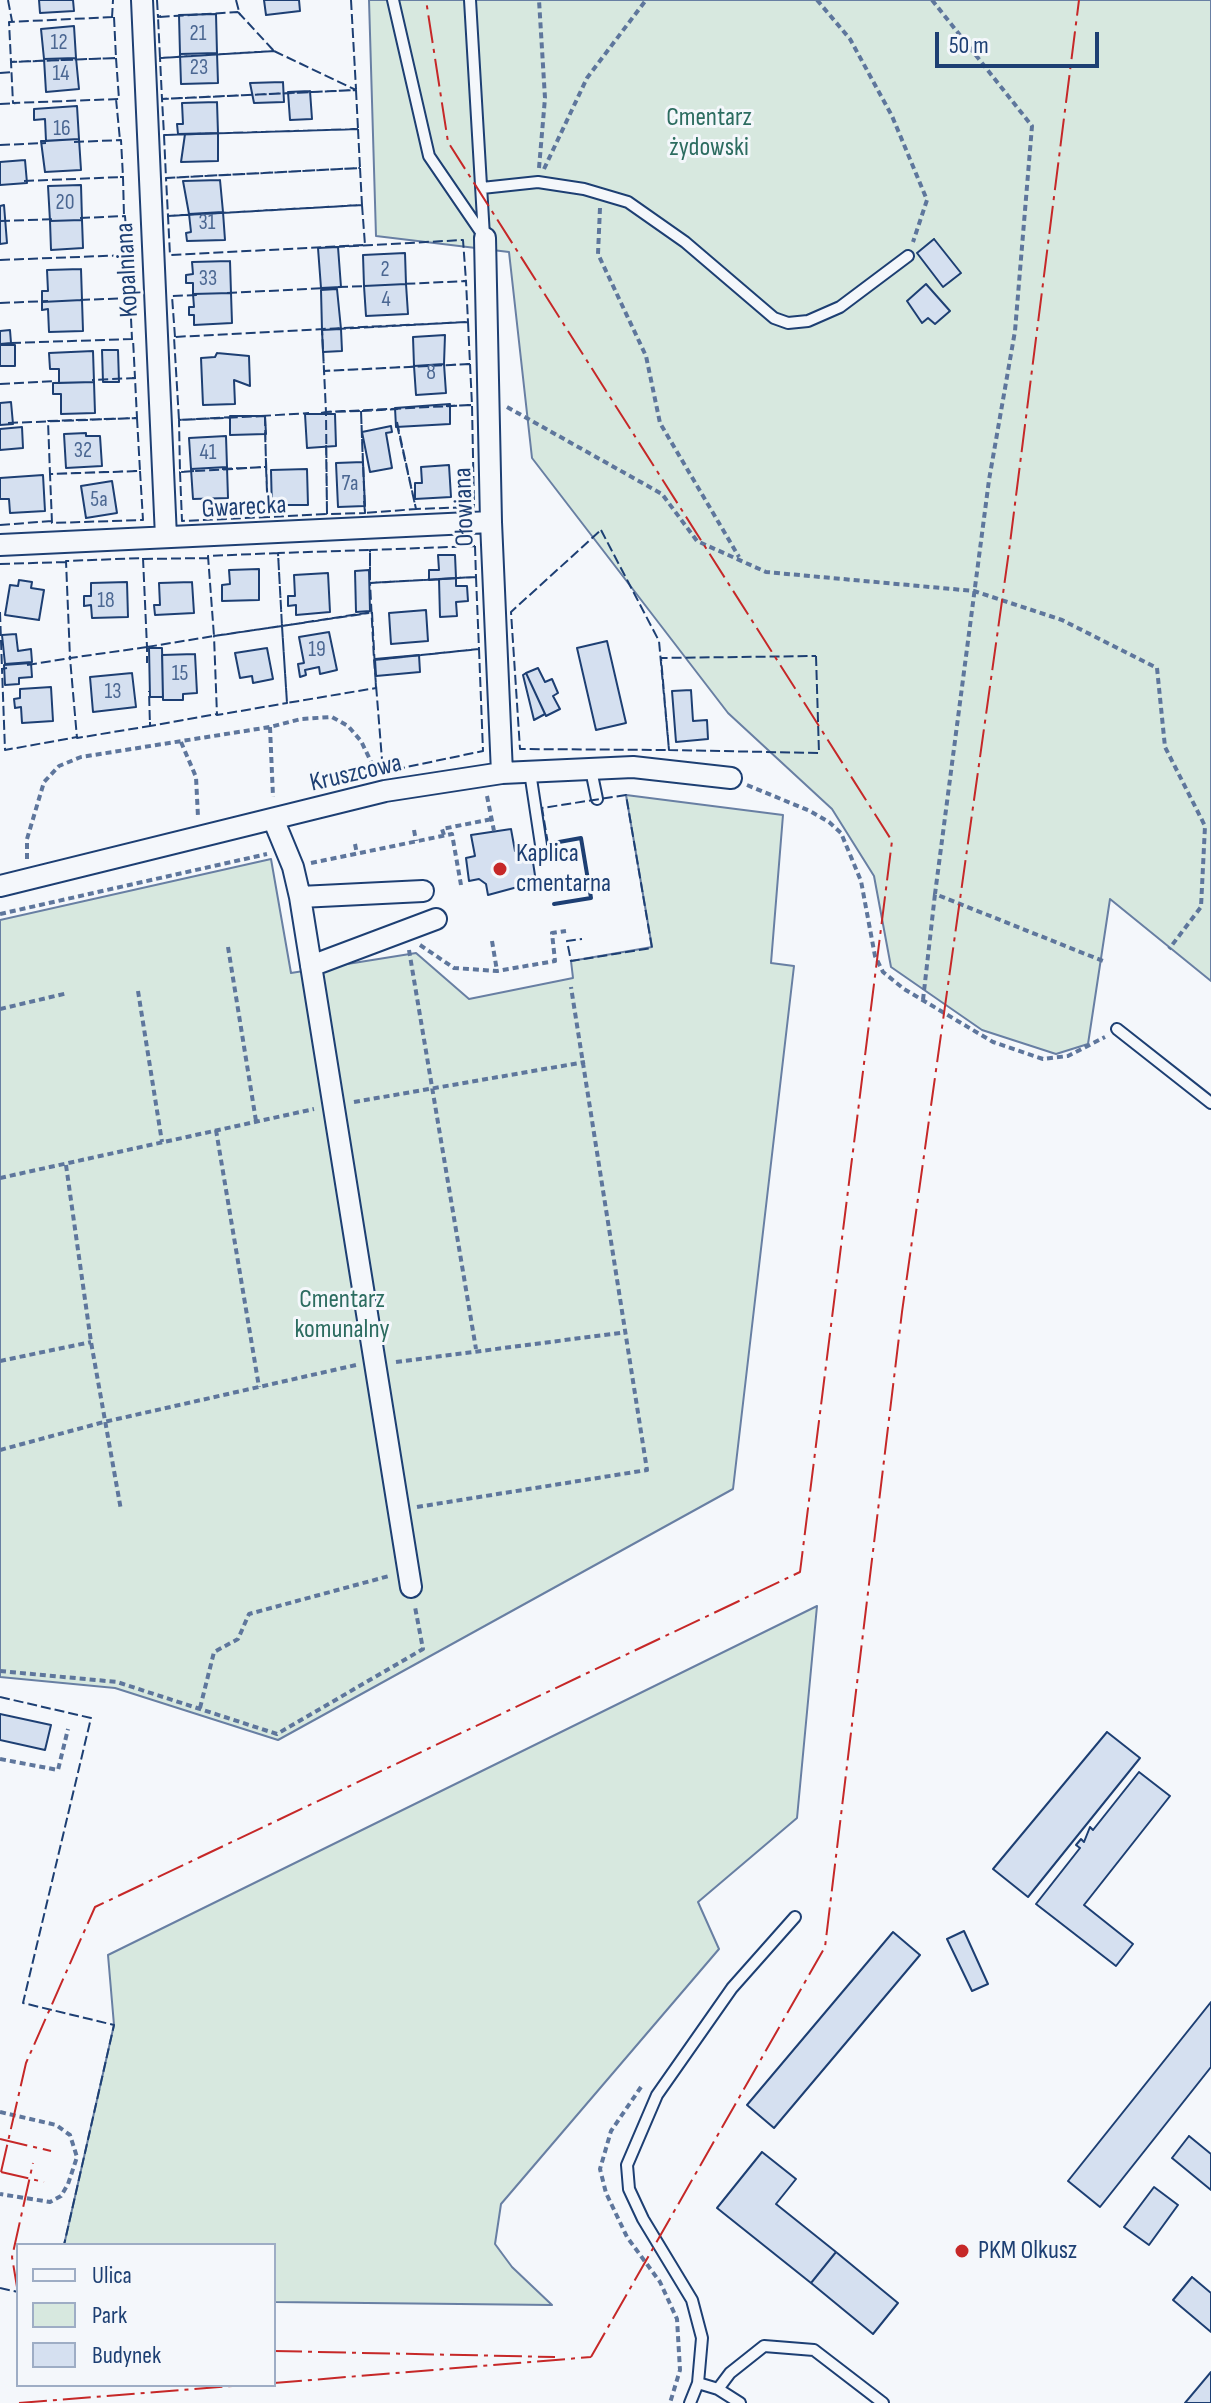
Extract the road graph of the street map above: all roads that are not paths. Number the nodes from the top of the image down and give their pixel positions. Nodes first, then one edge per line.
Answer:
1 (142, 0) edge
2 (393, 0) edge
3 (470, 0) edge
4 (482, 188) junction
5 (485, 238) junction
6 (908, 256) road end
7 (491, 522) junction
8 (166, 537) junction
9 (0, 545) edge
10 (591, 770) junction
11 (530, 772) junction
12 (502, 773) junction
13 (731, 778) road end
14 (597, 799) dead end
15 (274, 821) junction
16 (541, 845) dead end
17 (0, 886) edge
18 (423, 891) dead end
19 (300, 897) junction
20 (436, 919) dead end
21 (311, 966) junction
22 (1117, 1029) road end
23 (1211, 1103) edge
24 (409, 1579) road end
25 (795, 1917) dead end
26 (698, 2383) junction
27 (718, 2389) junction
28 (690, 2403) edge
29 (740, 2403) edge
30 (883, 2403) edge

1 - 8 street, Kopalniana
2 - 5 lane
3 - 4 lane
4 - 5 lane
4 - 6 lane
5 - 7 street, Ołowiana
7 - 8 street, Gwarecka
7 - 12 street, Ołowiana
8 - 9 street, Gwarecka
10 - 11 street, Kruszcowa
10 - 13 street, Kruszcowa
10 - 14 lane
11 - 12 street, Kruszcowa
11 - 16 lane
12 - 15 street, Kruszcowa
15 - 17 street, Kruszcowa
15 - 19 street
18 - 19 street
19 - 21 street
20 - 21 street
21 - 24 street
22 - 23 lane
25 - 26 lane
26 - 27 lane
26 - 28 lane
27 - 29 lane
27 - 30 lane

